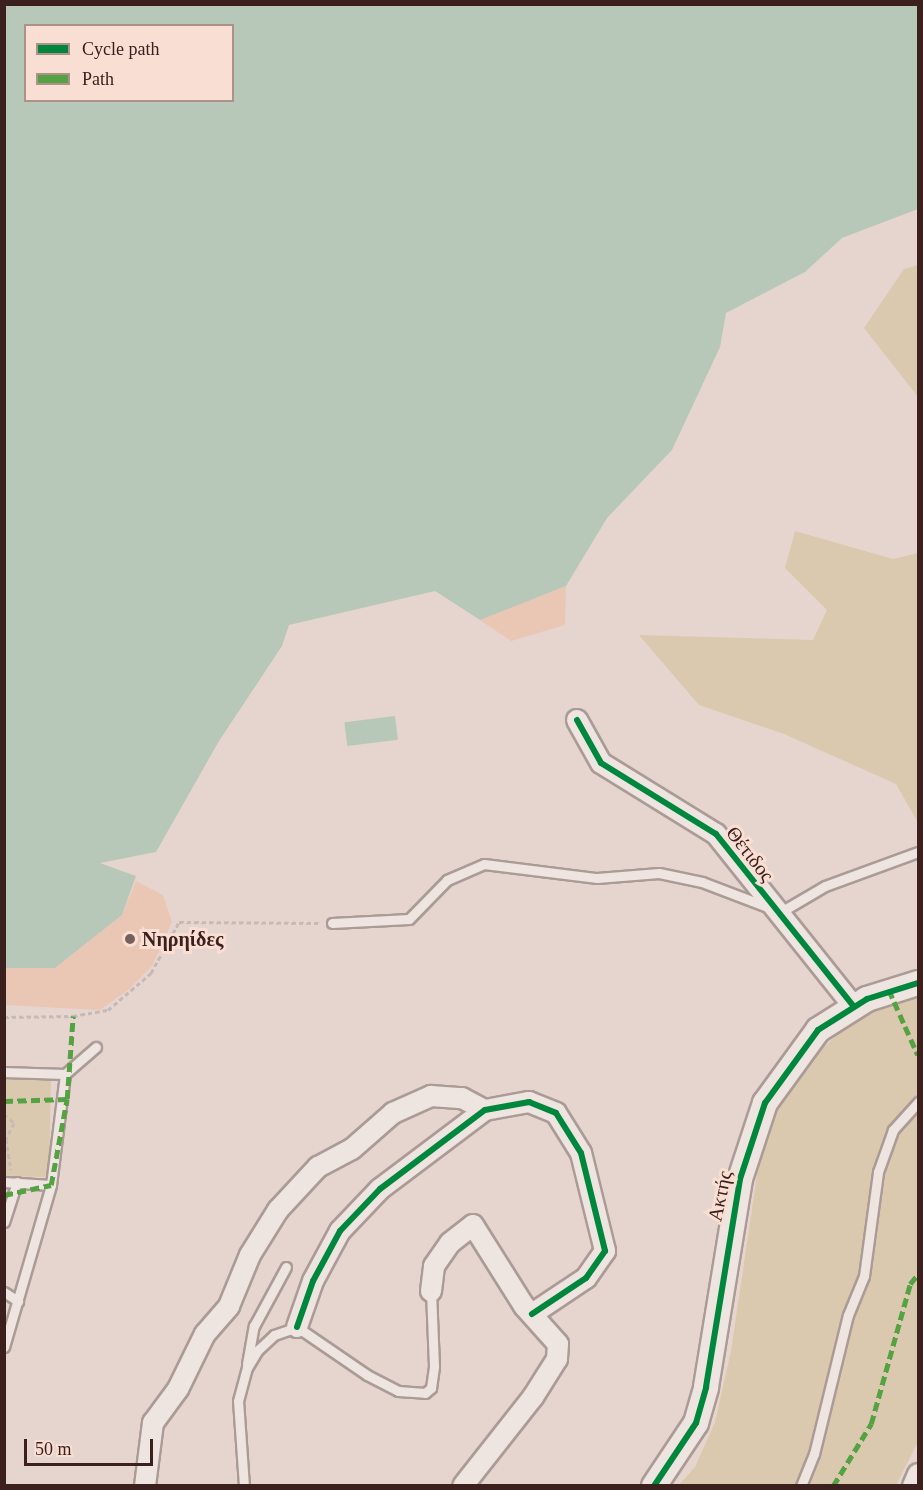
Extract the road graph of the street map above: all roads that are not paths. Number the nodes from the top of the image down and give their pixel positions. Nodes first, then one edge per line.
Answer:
1 (577, 720) dead end
2 (918, 852) edge
3 (776, 912) junction
4 (332, 923) road end
5 (918, 983) edge
6 (854, 1007) junction
7 (96, 1047) dead end
8 (4, 1072) edge
9 (65, 1074) junction
10 (918, 1102) edge
11 (485, 1110) junction
12 (12, 1181) edge
13 (51, 1185) junction
14 (4, 1222) edge
15 (286, 1267) dead end
16 (431, 1291) joint
17 (4, 1292) edge
18 (18, 1301) junction
19 (532, 1314) junction
20 (297, 1327) junction
21 (4, 1347) edge
22 (247, 1368) junction
23 (918, 1474) edge
24 (145, 1485) edge
25 (244, 1485) edge
26 (464, 1485) edge
27 (654, 1485) edge
28 (801, 1485) edge
29 (913, 1485) edge

1 - 3 street, Θέτιδος
2 - 3 lane
3 - 4 lane
3 - 6 street, Θέτιδος
5 - 6 street, Ακτής
6 - 27 street, Ακτής
7 - 9 lane
8 - 9 lane
9 - 13 lane
10 - 28 lane
11 - 19 street
11 - 20 street
11 - 24 street
12 - 13 lane
12 - 14 lane
13 - 18 lane
15 - 22 lane
16 - 19 street
16 - 20 lane
17 - 18 lane
18 - 21 lane
19 - 26 street
20 - 22 lane
22 - 25 lane
23 - 29 street

